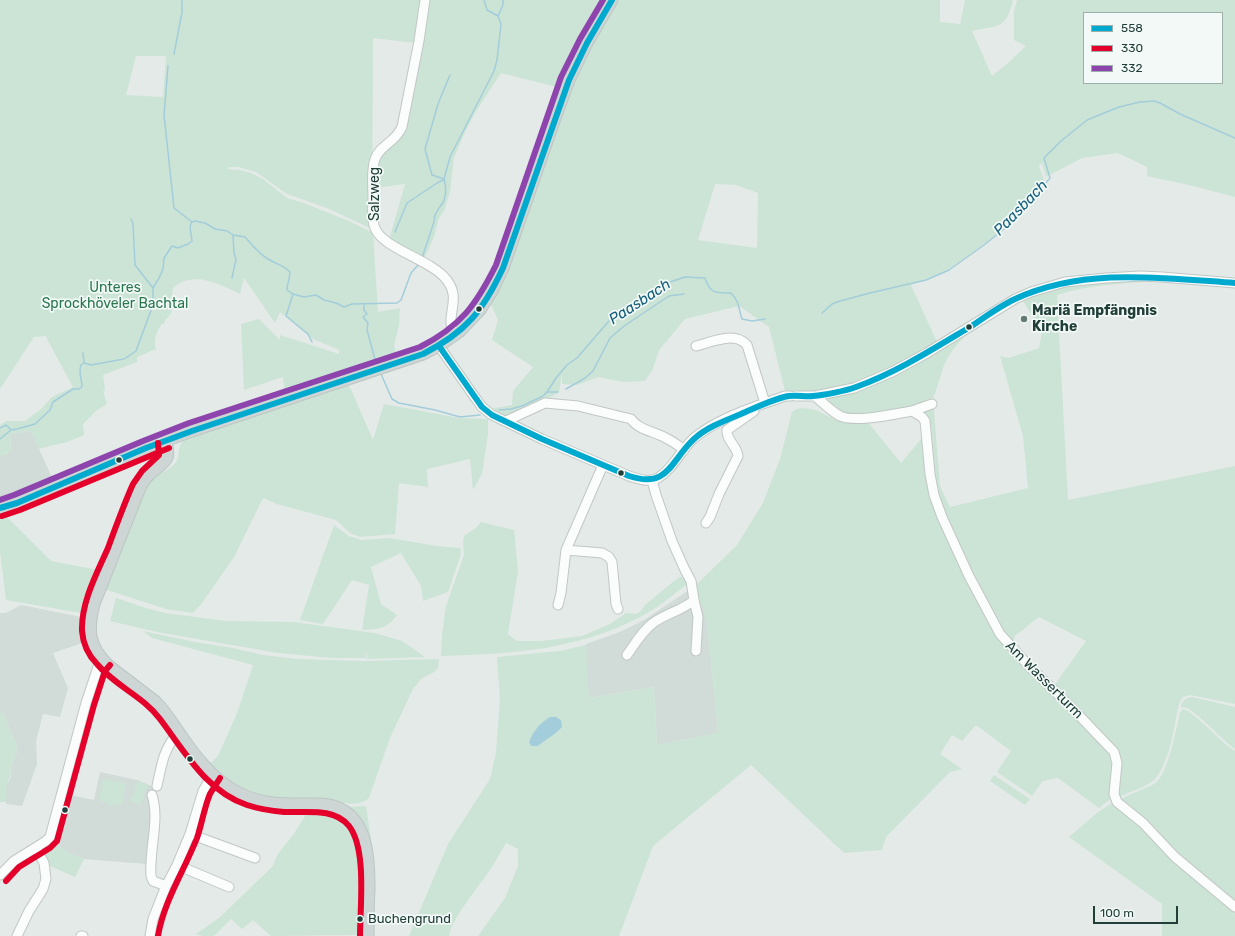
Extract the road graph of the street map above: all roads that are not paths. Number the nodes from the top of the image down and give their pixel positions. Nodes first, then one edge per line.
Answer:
1 (425, 0) edge
2 (612, 0) edge
3 (1235, 283) edge
4 (454, 336) junction
5 (438, 346) junction
6 (696, 346) dead end
7 (815, 396) junction
8 (932, 404) dead end
9 (762, 405) junction
10 (912, 411) junction
11 (506, 422) junction
12 (166, 441) junction
13 (684, 450) junction
14 (603, 465) junction
15 (652, 480) junction
16 (0, 508) edge
17 (706, 523) dead end
18 (566, 550) junction
19 (694, 600) junction
20 (558, 606) dead end
21 (618, 609) dead end
22 (696, 651) dead end
23 (627, 655) dead end
24 (103, 660) junction
25 (178, 732) junction
26 (213, 774) junction
27 (157, 786) dead end
28 (152, 795) dead end
29 (190, 834) junction
30 (36, 848) junction
31 (254, 858) dead end
32 (177, 864) junction
33 (0, 875) edge
34 (166, 886) junction
35 (229, 887) dead end
36 (1235, 907) edge
37 (17, 936) edge
38 (150, 936) edge
39 (368, 936) edge

1 - 4 street, Salzweg
2 - 4 main road
3 - 7 street
4 - 5 main road
5 - 11 street
5 - 12 main road
6 - 9 street
7 - 9 street
7 - 10 street
8 - 10 street
9 - 13 street
9 - 17 street
10 - 36 street, Am Wasserturm
11 - 13 street
11 - 14 street
12 - 16 main road
12 - 24 main road
13 - 15 street
14 - 15 street
14 - 18 street
15 - 19 street
18 - 20 street
18 - 21 street
19 - 22 street
19 - 23 street
24 - 25 main road
24 - 30 street
25 - 26 main road
25 - 27 street
26 - 29 street
26 - 39 main road
28 - 34 street
29 - 31 street
29 - 32 street
30 - 33 street
30 - 37 street
32 - 34 street
32 - 35 street
34 - 38 street

